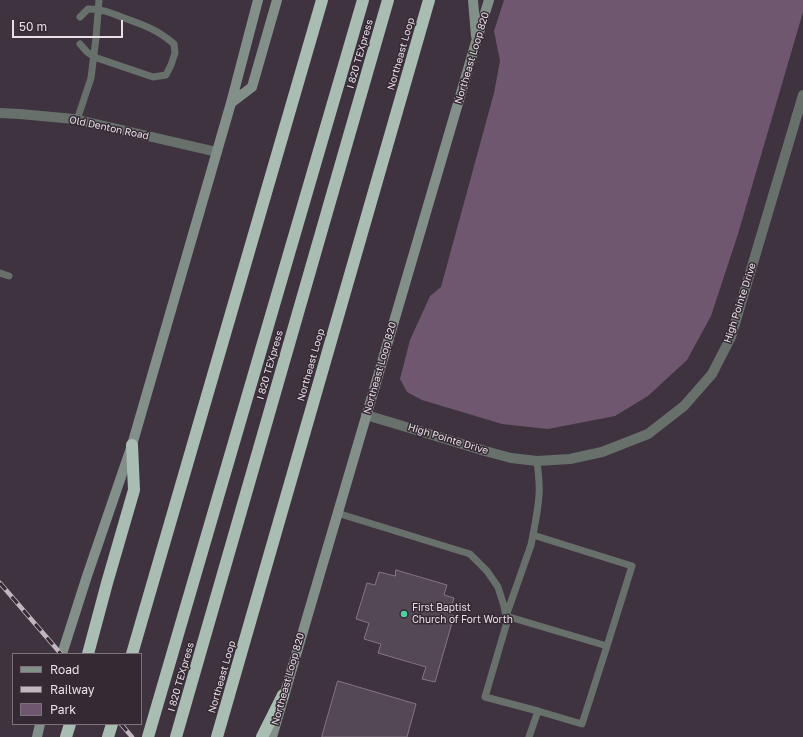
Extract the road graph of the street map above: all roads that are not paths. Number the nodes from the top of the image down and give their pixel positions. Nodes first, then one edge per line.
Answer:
1 (99, 0) edge
2 (258, 0) edge
3 (277, 0) edge
4 (322, 0) edge
5 (363, 0) edge
6 (388, 0) edge
7 (429, 0) edge
8 (473, 0) edge
9 (489, 0) edge
10 (99, 9) junction
11 (80, 17) dead end
12 (476, 42) junction
13 (80, 44) dead end
14 (94, 57) junction
15 (803, 95) edge
16 (231, 103) junction
17 (0, 113) edge
18 (77, 120) junction
19 (217, 152) junction
20 (0, 273) edge
21 (9, 276) dead end
22 (366, 415) junction
23 (132, 445) junction
24 (537, 461) junction
25 (337, 514) junction
26 (533, 536) junction
27 (506, 616) junction
28 (607, 646) junction
29 (62, 653) edge
30 (88, 653) edge
31 (132, 653) edge
32 (283, 695) junction
33 (538, 711) junction
34 (40, 725) edge
35 (70, 725) edge
36 (112, 725) edge
37 (37, 737) edge
38 (66, 737) edge
39 (108, 737) edge
40 (148, 737) edge
41 (176, 737) edge
42 (217, 737) edge
43 (262, 737) edge
44 (272, 737) edge
45 (529, 737) edge

1 - 10 lane
2 - 16 main road
3 - 16 main road
4 - 31 highway
5 - 40 highway, I 820 TEXpress
6 - 41 highway, I 820 TEXpress
7 - 42 highway, Northeast Loop
8 - 12 main road
9 - 12 main road, Northeast Loop 820
10 - 11 lane
10 - 14 lane
10 - 14 lane
12 - 22 main road, Northeast Loop 820
13 - 14 lane
14 - 18 lane
15 - 24 street, High Pointe Drive
16 - 19 main road
17 - 18 street, Old Denton Road
18 - 19 street, Old Denton Road
19 - 23 main road
20 - 21 lane
22 - 24 street, High Pointe Drive
22 - 25 main road, Northeast Loop 820
23 - 29 main road
23 - 30 highway
24 - 26 lane
25 - 27 lane
25 - 32 main road, Northeast Loop 820
26 - 27 lane
26 - 28 lane
27 - 28 lane
27 - 33 lane
28 - 33 lane
32 - 43 highway
32 - 44 main road, Northeast Loop 820
33 - 45 lane
34 - 37 main road
35 - 38 highway
36 - 39 highway

